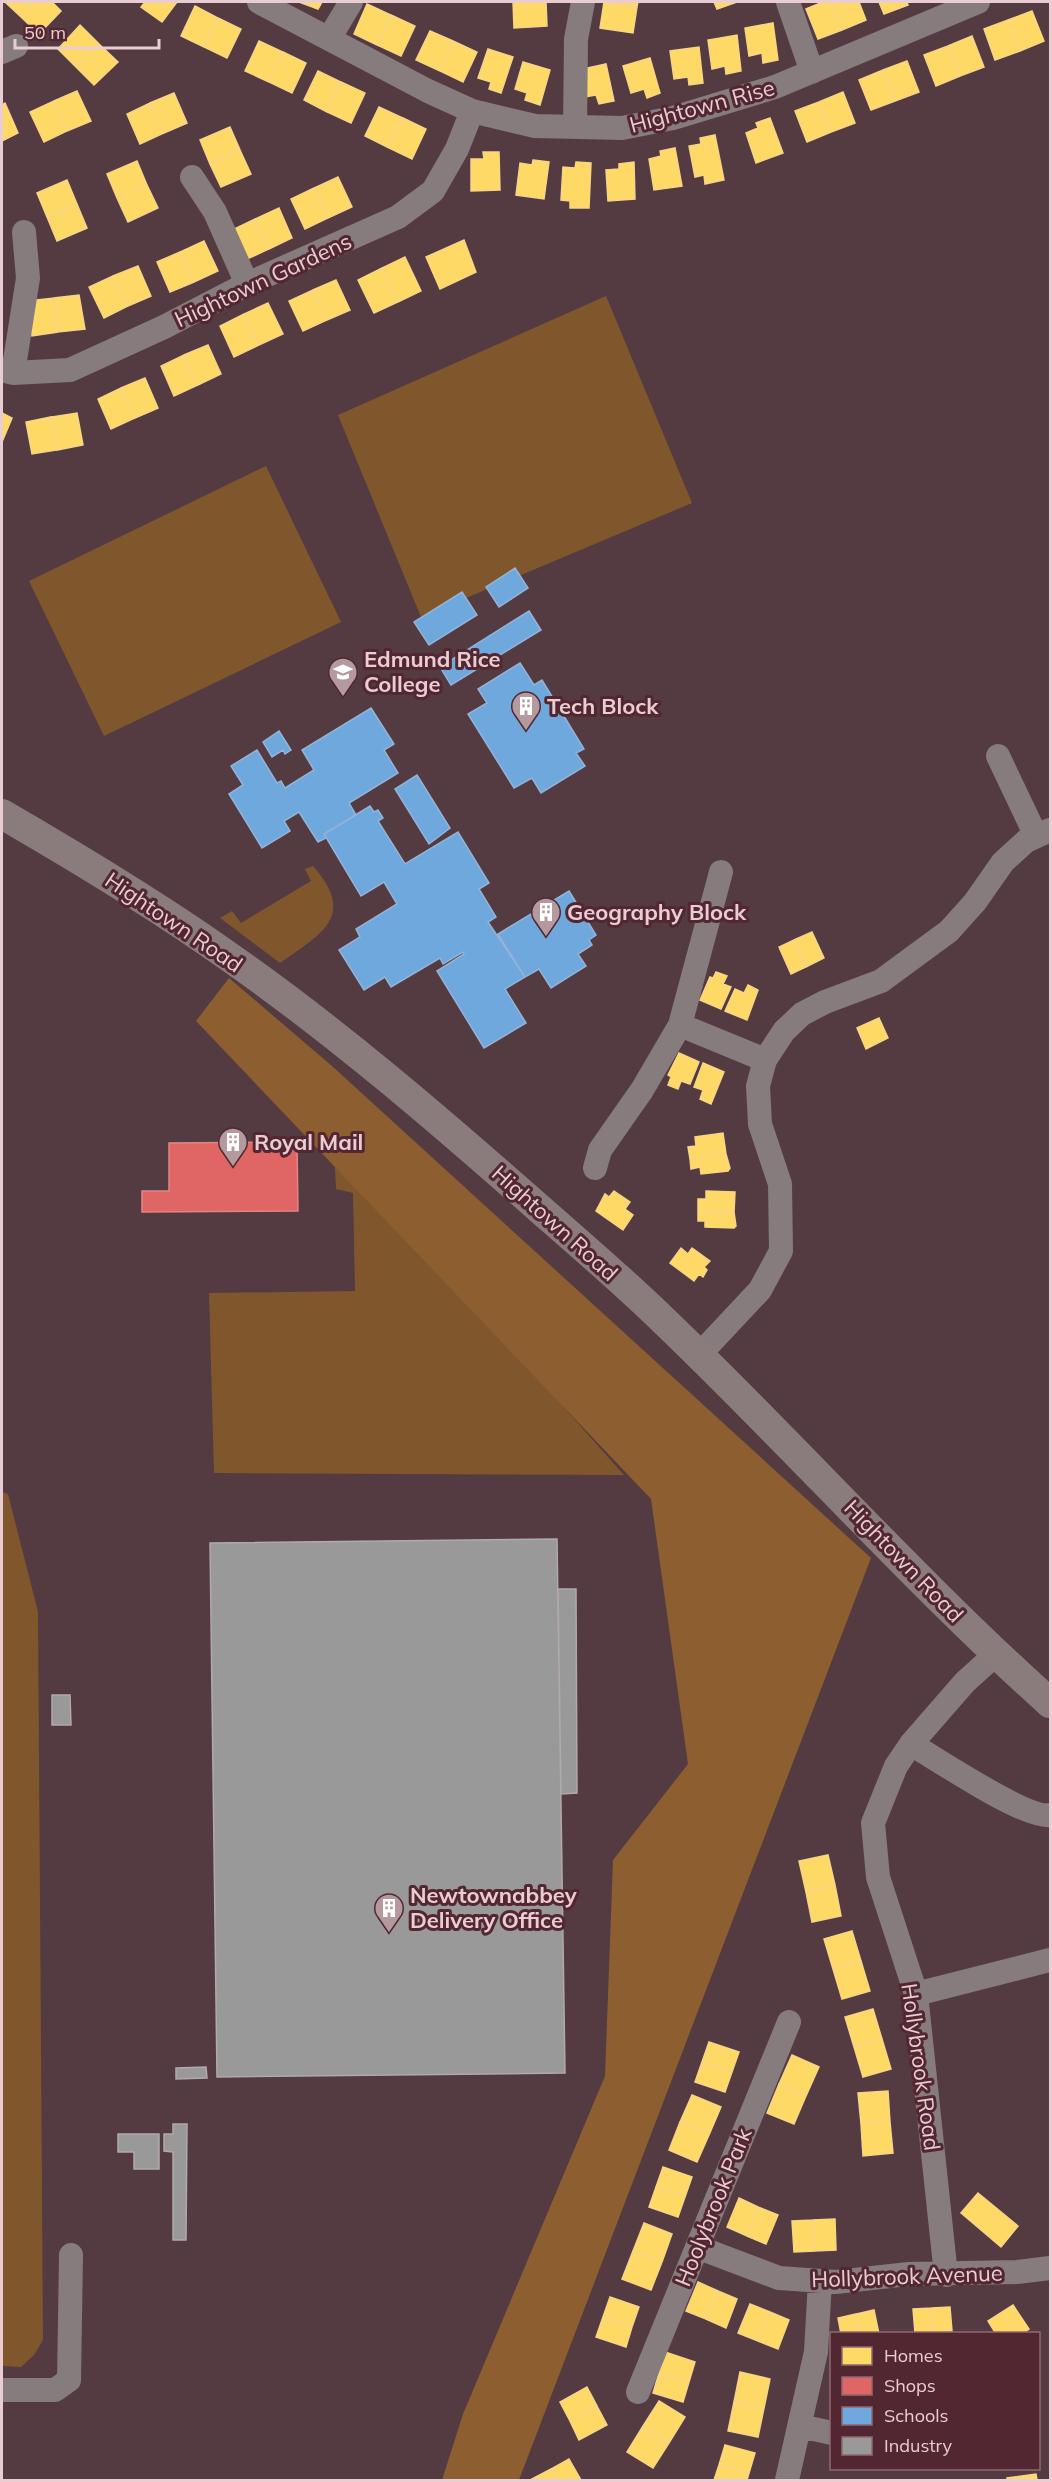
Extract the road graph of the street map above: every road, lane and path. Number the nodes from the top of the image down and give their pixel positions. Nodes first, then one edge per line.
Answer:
1 (259, 2) edge
2 (351, 2) edge
3 (583, 2) edge
4 (788, 2) edge
5 (973, 3) edge
6 (330, 37) junction
7 (812, 72) junction
8 (472, 111) junction
9 (575, 127) junction
10 (192, 177) dead end
11 (24, 232) dead end
12 (247, 284) junction
13 (7, 372) edge
14 (998, 756) dead end
15 (2, 814) edge
16 (1043, 833) edge
17 (721, 872) dead end
18 (680, 1025) junction
19 (765, 1060) junction
20 (595, 1168) dead end
21 (699, 1355) junction
22 (996, 1654) junction
23 (1045, 1689) edge
24 (911, 1744) junction
25 (1050, 1815) edge
26 (1050, 1960) edge
27 (916, 1994) junction
28 (789, 2022) dead end
29 (697, 2247) junction
30 (71, 2255) dead end
31 (1050, 2268) edge
32 (946, 2275) junction
33 (820, 2281) junction
34 (2, 2390) edge
35 (638, 2392) dead end
36 (800, 2426) junction
37 (830, 2433) edge
38 (786, 2481) edge

1 - 6 street, Hightown Rise
2 - 6 street
3 - 9 street
4 - 7 street
5 - 7 street, Hightown Rise
6 - 8 street, Hightown Rise
7 - 9 street, Hightown Rise
8 - 9 street, Hightown Rise
8 - 12 street, Hightown Gardens
10 - 12 street
11 - 13 street
12 - 13 street, Hightown Gardens
14 - 16 street
15 - 21 main road, Hightown Road
16 - 19 street
17 - 18 street
18 - 19 street
18 - 20 street
19 - 21 street
21 - 22 main road, Hightown Road
22 - 23 main road, Hightown Road
22 - 24 street, Hollybrook Road
24 - 25 street
24 - 27 street, Hollybrook Road
26 - 27 street
27 - 32 street, Hollybrook Road
28 - 29 street, Hoolybrook Park
29 - 33 street, Hollybrook Avenue
29 - 35 street, Hoolybrook Park
30 - 34 street
31 - 32 street, Hollybrook Avenue
32 - 33 street, Hollybrook Avenue
33 - 36 street
36 - 37 street
36 - 38 street

